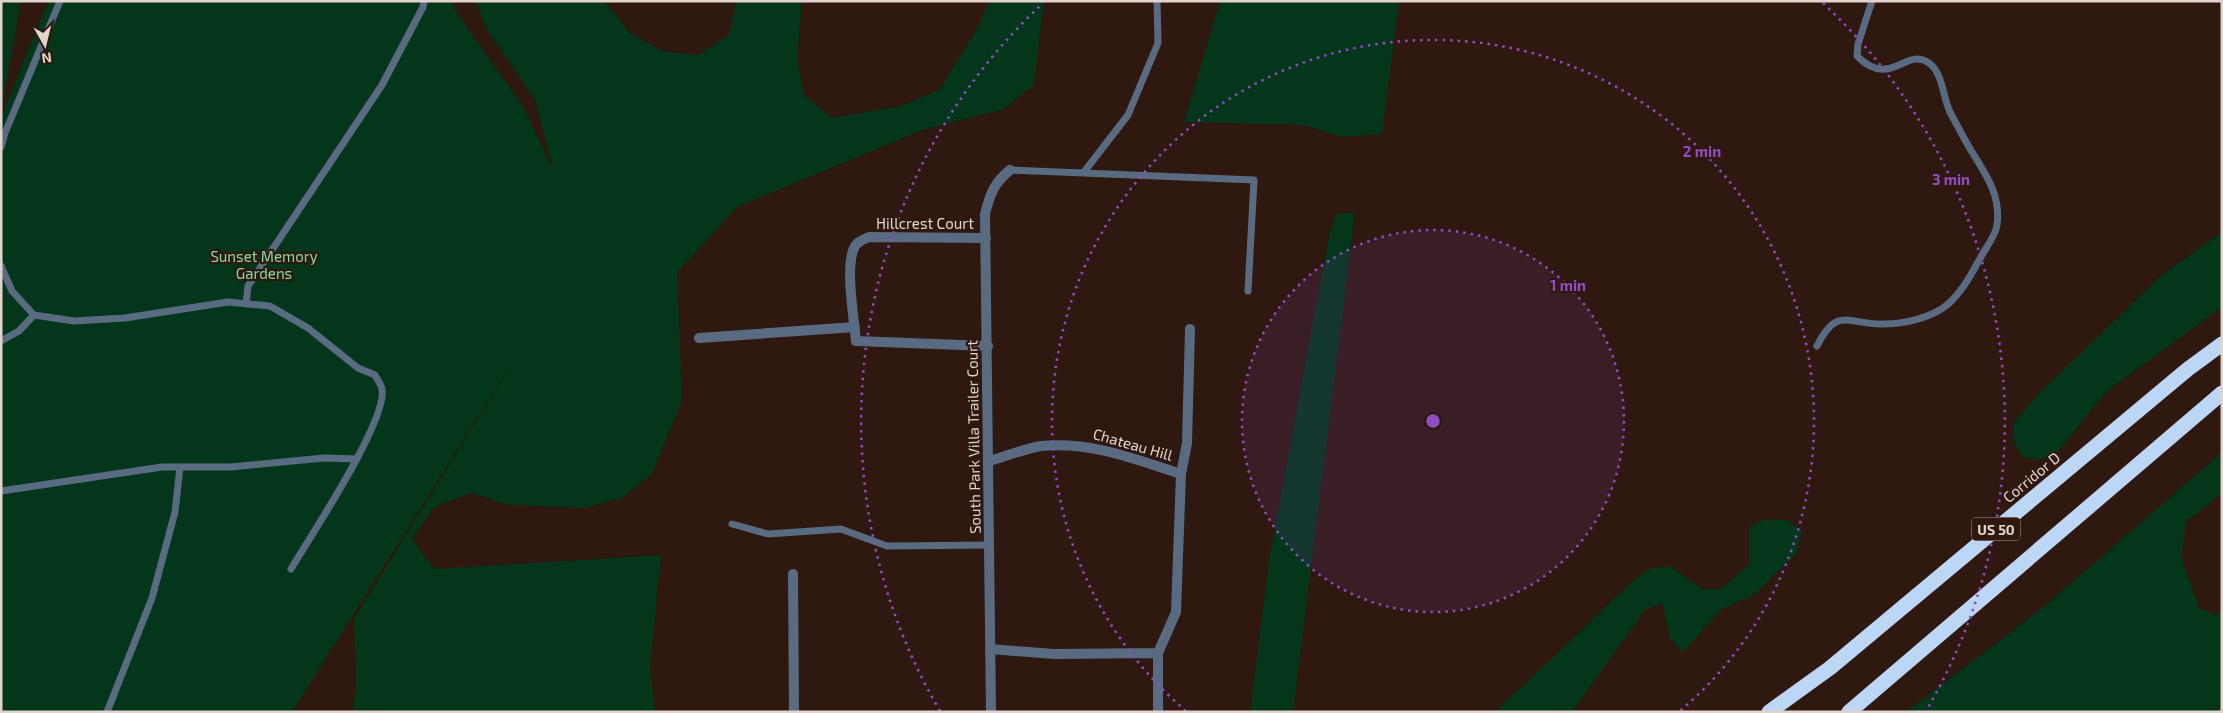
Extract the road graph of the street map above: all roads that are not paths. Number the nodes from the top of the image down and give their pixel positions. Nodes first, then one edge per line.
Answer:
1 (60, 1) edge
2 (424, 1) edge
3 (1157, 1) edge
4 (1872, 1) edge
5 (3, 132) edge
6 (1, 147) edge
7 (1010, 170) joint
8 (1084, 172) junction
9 (986, 238) junction
10 (1, 266) edge
11 (1248, 291) dead end
12 (246, 304) junction
13 (34, 315) junction
14 (855, 327) junction
15 (1190, 329) dead end
16 (699, 338) dead end
17 (1, 341) edge
18 (2222, 344) edge
19 (988, 346) junction
20 (1816, 346) dead end
21 (2222, 393) edge
22 (357, 459) junction
23 (989, 461) junction
24 (180, 467) junction
25 (1181, 474) junction
26 (1, 491) edge
27 (732, 524) dead end
28 (989, 545) junction
29 (291, 569) dead end
30 (793, 574) dead end
31 (990, 650) junction
32 (1158, 653) junction
33 (107, 712) edge
34 (794, 712) edge
35 (991, 712) edge
36 (1158, 712) edge
37 (1769, 712) edge
38 (1849, 712) edge

1 - 5 lane
2 - 12 lane
3 - 8 lane
4 - 20 lane
5 - 6 lane
7 - 8 lane
7 - 9 street, South Park Villa Trailer Court
8 - 11 lane
9 - 14 street, Hillcrest Court
9 - 19 street, South Park Villa Trailer Court
10 - 13 lane
12 - 13 lane
12 - 22 lane
13 - 17 lane
14 - 16 street
14 - 19 street
15 - 25 street, Chateau Hill
18 - 37 highway, Corridor D / US 50
19 - 23 street, South Park Villa Trailer Court
21 - 38 highway, US 50
22 - 24 lane
22 - 29 lane
23 - 25 street, Chateau Hill
23 - 28 street, South Park Villa Trailer Court
24 - 26 lane
24 - 33 lane
25 - 32 street, Chateau Hill
27 - 28 lane
28 - 31 street, South Park Villa Trailer Court
30 - 34 street
31 - 32 street
31 - 35 street, South Park Villa Trailer Court
32 - 36 street, Chateau Hill

